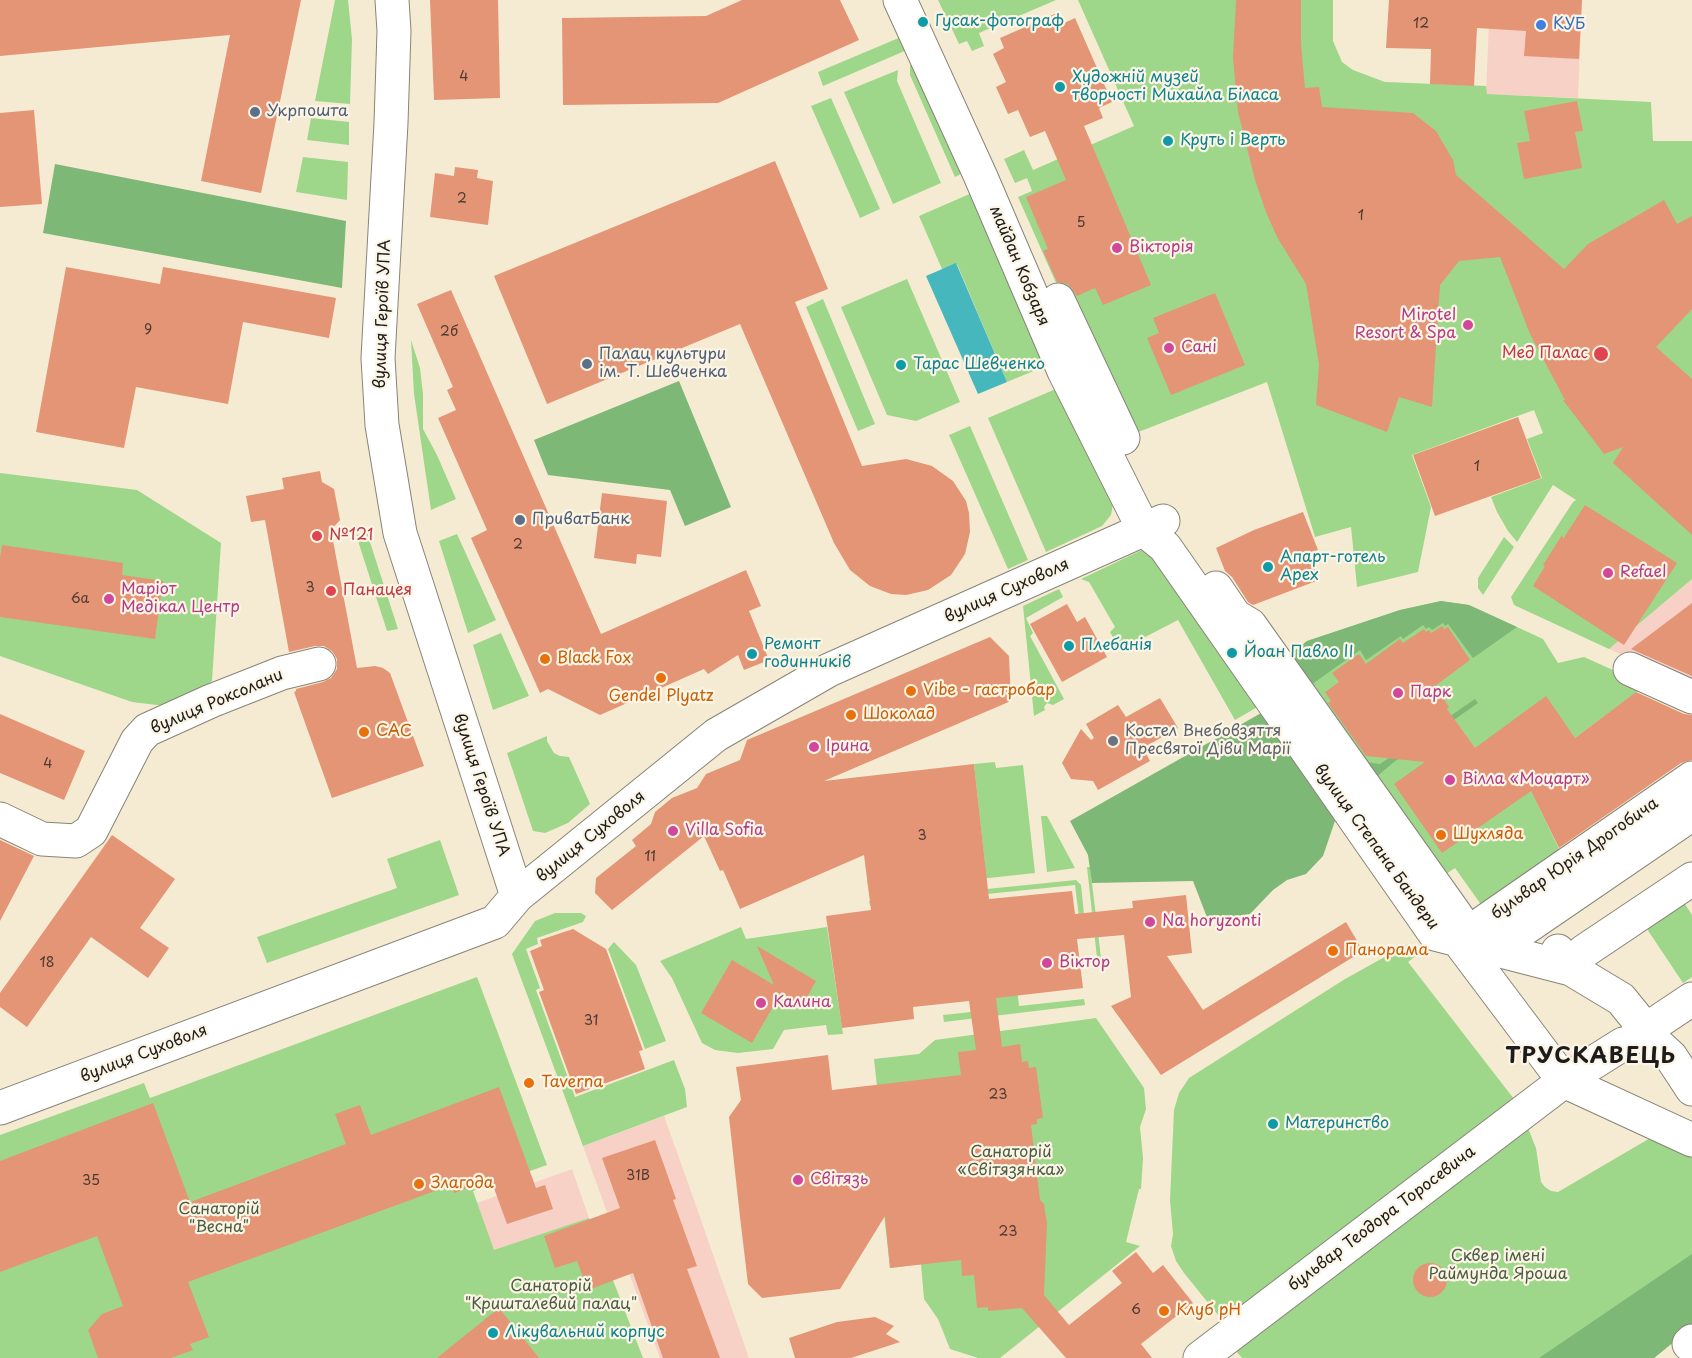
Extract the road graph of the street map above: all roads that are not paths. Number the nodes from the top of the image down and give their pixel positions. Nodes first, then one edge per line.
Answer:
1 (392, 0) edge
2 (900, 0) edge
3 (924, 0) edge
4 (1147, 528) junction
5 (319, 664) dead end
6 (1630, 669) dead end
7 (1692, 697) edge
8 (1692, 778) edge
9 (1692, 814) edge
10 (0, 819) edge
11 (1690, 886) edge
12 (517, 896) junction
13 (1535, 922) junction
14 (1475, 951) junction
15 (1571, 969) junction
16 (1692, 999) edge
17 (1635, 1037) junction
18 (1681, 1061) edge
19 (1564, 1081) junction
20 (1692, 1089) edge
21 (0, 1108) edge
22 (1692, 1140) edge
23 (1202, 1357) edge

1 - 12 street, вулиця Героїв УПА
2 - 4 street, майдан Кобзаря
3 - 4 street, майдан Кобзаря
4 - 12 street, вулиця Суховоля
4 - 14 street, вулиця Степана Бандери
4 - 14 street, вулиця Степана Бандери
5 - 10 street, вулиця Роксолани
6 - 7 street
8 - 14 street, бульвар Юрія Дрогобича
9 - 13 street, бульвар Юрія Дрогобича
11 - 15 street
12 - 21 street, вулиця Суховоля
13 - 14 street, бульвар Юрія Дрогобича
13 - 15 street
14 - 15 street
14 - 19 street
15 - 17 street
16 - 17 street, бульвар Теодора Торосевича
17 - 18 street
17 - 19 street, бульвар Теодора Торосевича
18 - 20 street
19 - 22 street
19 - 23 street, бульвар Теодора Торосевича

